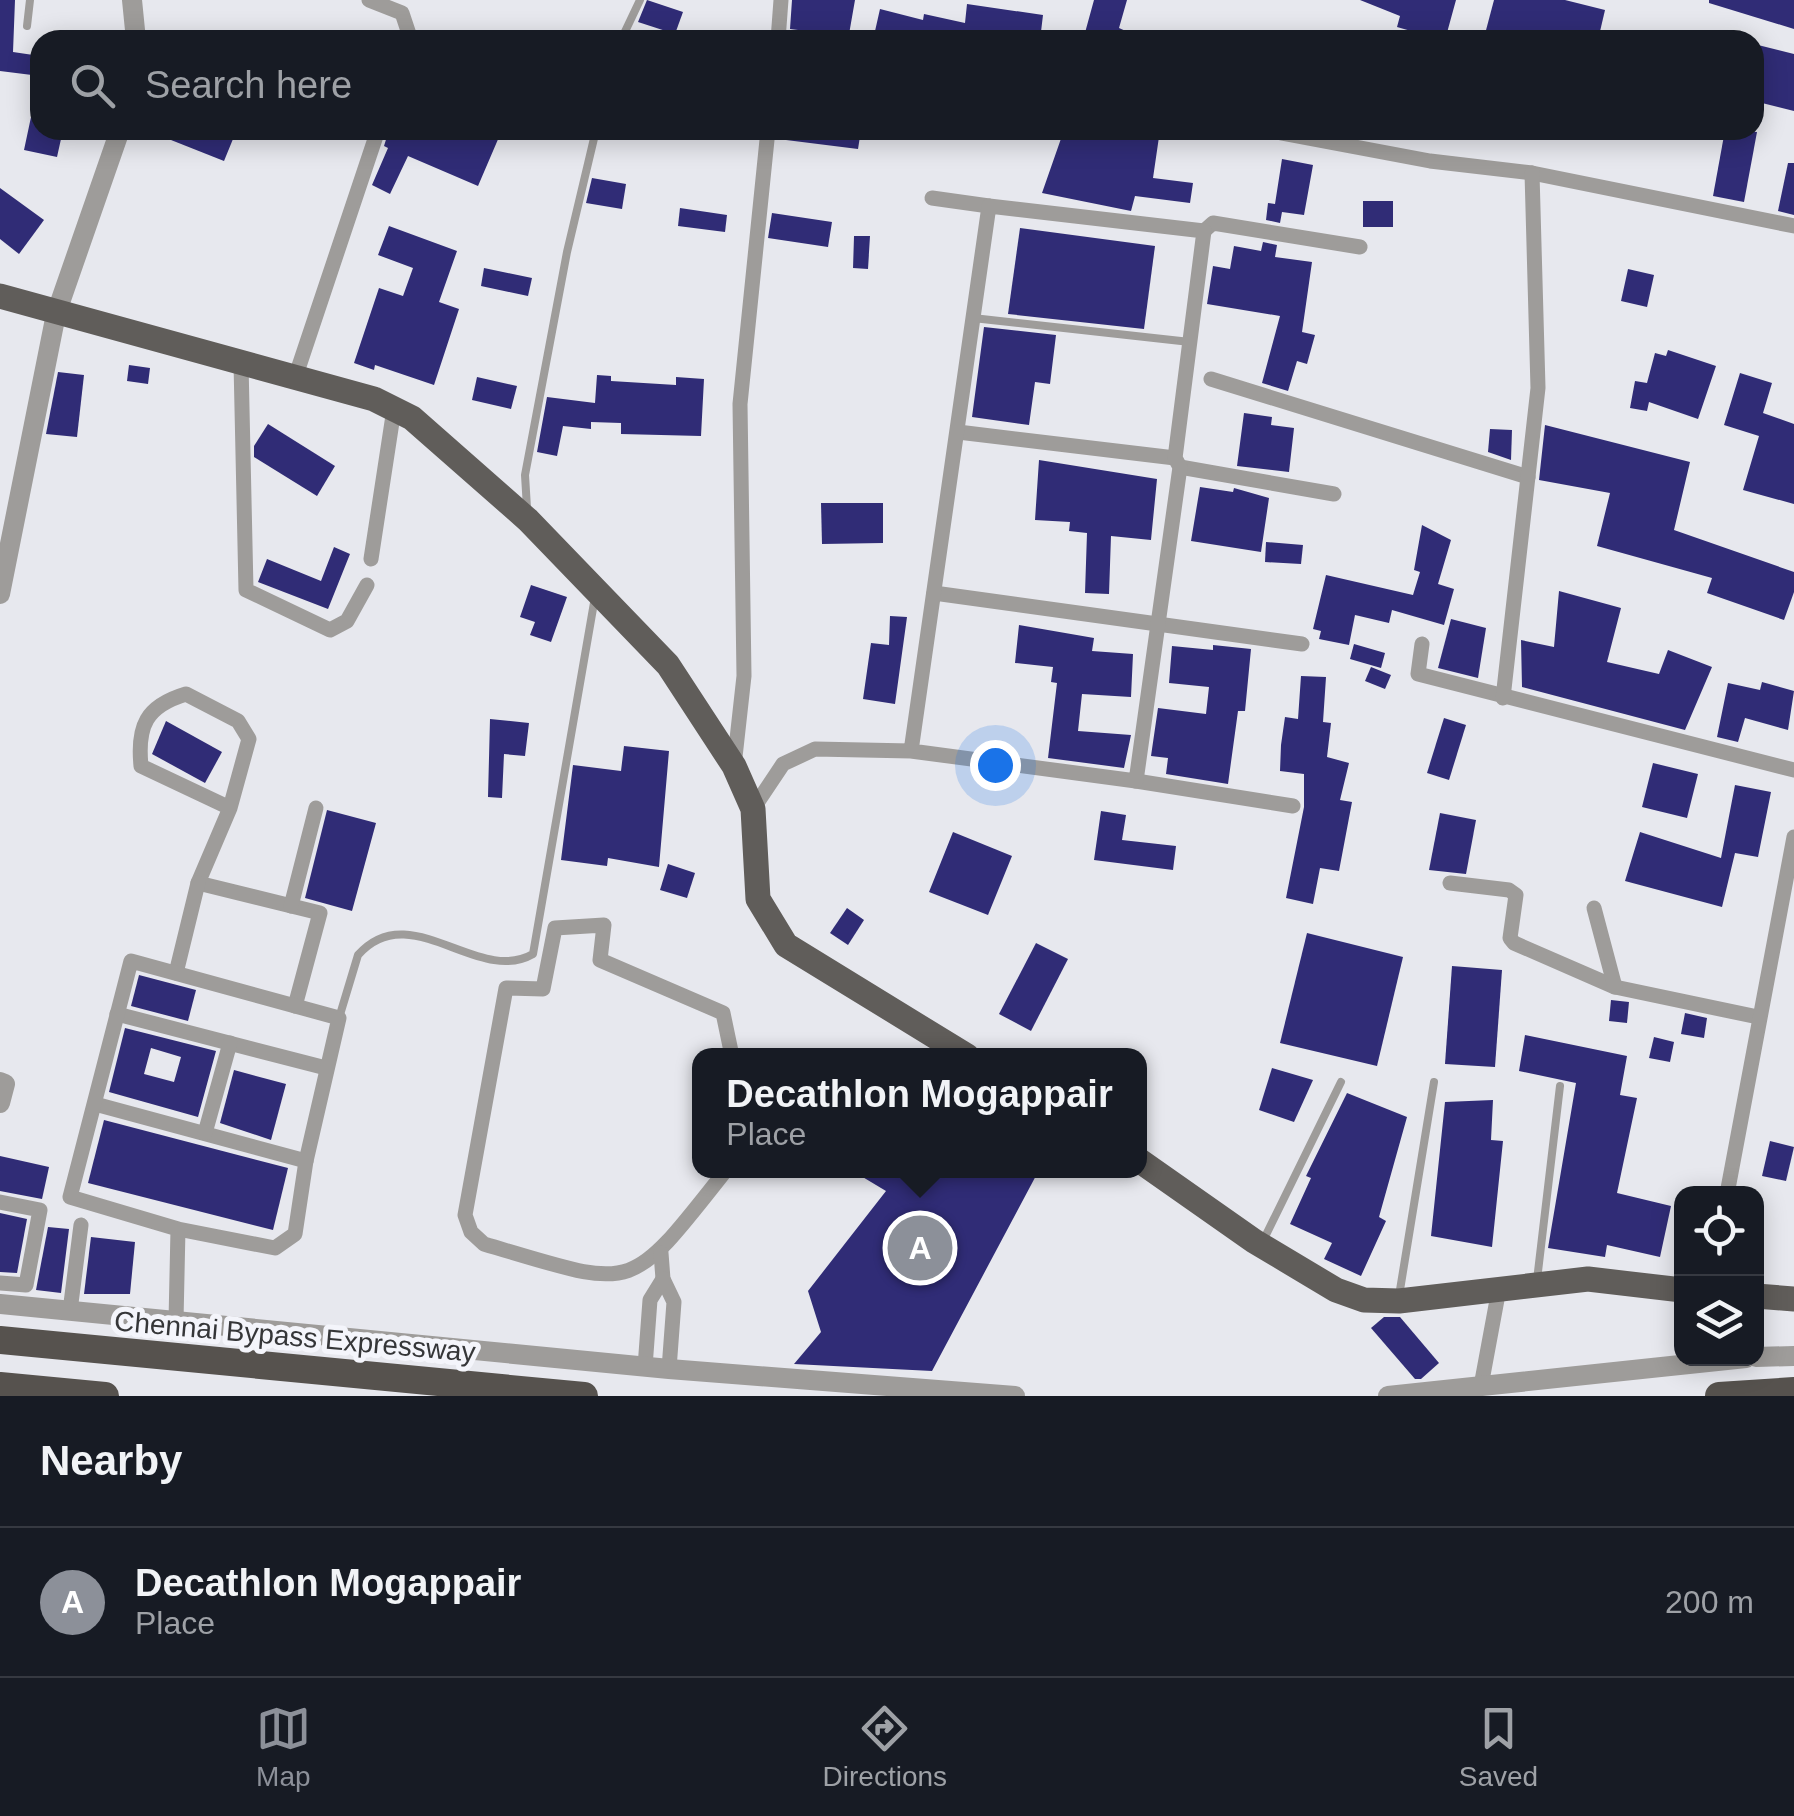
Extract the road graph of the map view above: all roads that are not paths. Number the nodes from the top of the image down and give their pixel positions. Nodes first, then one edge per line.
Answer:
1 (30, 0) edge
2 (132, 0) edge
3 (369, 0) edge
4 (640, 0) edge
5 (780, 0) edge
6 (27, 26) dead end
7 (135, 30) edge
8 (408, 30) edge
9 (626, 30) edge
10 (778, 30) edge
11 (117, 140) edge
12 (375, 140) edge
13 (594, 140) edge
14 (767, 140) edge
15 (1315, 140) edge
16 (1532, 173) junction
17 (932, 198) dead end
18 (988, 206) junction
19 (1794, 226) edge
20 (1204, 231) junction
21 (1360, 247) dead end
22 (0, 296) edge
23 (56, 314) junction
24 (974, 318) junction
25 (1190, 342) junction
26 (241, 364) junction
27 (295, 378) junction
28 (1211, 379) dead end
29 (394, 409) junction
30 (958, 432) junction
31 (1178, 462) junction
32 (1528, 476) junction
33 (1334, 494) dead end
34 (528, 520) junction
35 (371, 559) dead end
36 (367, 584) dead end
37 (596, 591) junction
38 (934, 593) junction
39 (0, 594) edge
40 (1156, 624) junction
41 (1302, 644) dead end
42 (1422, 644) dead end
43 (1503, 698) junction
44 (911, 751) junction
45 (734, 766) junction
46 (1794, 770) edge
47 (1136, 782) junction
48 (1294, 806) dead end
49 (230, 808) junction
50 (316, 808) dead end
51 (753, 809) junction
52 (1794, 837) edge
53 (1450, 883) dead end
54 (198, 884) junction
55 (291, 906) junction
56 (1594, 908) dead end
57 (176, 973) junction
58 (1615, 987) junction
59 (295, 1006) junction
60 (117, 1014) junction
61 (1758, 1017) junction
62 (339, 1018) junction
63 (230, 1043) junction
64 (730, 1048) edge
65 (955, 1048) edge
66 (326, 1068) junction
67 (0, 1082) edge
68 (1341, 1082) dead end
69 (1434, 1082) dead end
70 (1560, 1086) dead end
71 (0, 1103) edge
72 (95, 1104) junction
73 (205, 1132) junction
74 (306, 1161) junction
75 (1147, 1165) edge
76 (720, 1178) edge
77 (1727, 1186) edge
78 (0, 1202) edge
79 (81, 1225) dead end
80 (178, 1229) junction
81 (1261, 1245) junction
82 (661, 1252) junction
83 (663, 1280) junction
84 (0, 1283) edge
85 (1536, 1285) junction
86 (1499, 1288) junction
87 (1674, 1289) edge
88 (1764, 1297) edge
89 (1794, 1299) edge
90 (1398, 1301) junction
91 (0, 1304) edge
92 (70, 1311) junction
93 (176, 1321) junction
94 (7, 1341) edge
95 (1794, 1356) edge
96 (1764, 1357) edge
97 (645, 1366) junction
98 (1674, 1366) edge
99 (669, 1369) junction
100 (6, 1386) edge
101 (1482, 1386) junction
102 (1794, 1391) edge
103 (105, 1396) edge
104 (584, 1396) edge
105 (1015, 1396) edge
106 (1388, 1396) edge
107 (1719, 1396) edge

1 - 6 lane
2 - 7 street
3 - 8 street
4 - 9 lane
5 - 10 street
11 - 23 street
12 - 27 street
13 - 34 lane
14 - 45 street
15 - 16 street
16 - 19 street
16 - 32 street
17 - 18 street
18 - 20 street
18 - 24 street
20 - 21 street
20 - 25 street
22 - 23 main road
23 - 26 main road
23 - 39 street
24 - 25 lane
24 - 30 street
25 - 31 street
26 - 27 main road
26 - 36 street
27 - 29 main road
28 - 32 street
29 - 34 main road
29 - 35 street
30 - 31 street
30 - 38 street
31 - 33 street
31 - 40 street
32 - 43 street
34 - 37 main road
37 - 45 main road
37 - 62 lane
38 - 40 street
38 - 44 street
40 - 41 street
40 - 47 street
42 - 43 street
43 - 46 street
44 - 47 street
44 - 51 street
45 - 51 main road
47 - 48 street
49 - 49 street
49 - 54 street
50 - 55 street
51 - 65 main road
52 - 61 street
53 - 58 street
54 - 55 street
54 - 57 street
55 - 59 street
56 - 58 street
57 - 59 street
57 - 60 street
58 - 61 street
59 - 62 street
60 - 63 street
60 - 72 street
61 - 77 street
62 - 66 street
63 - 66 street
63 - 73 street
64 - 82 street
66 - 74 street
67 - 71 street
68 - 81 lane
69 - 90 lane
70 - 85 lane
72 - 73 street
72 - 80 street
73 - 74 street
74 - 80 street
75 - 81 main road
76 - 82 street
78 - 84 street
79 - 92 street
80 - 93 street
81 - 90 main road
82 - 83 street
83 - 97 street
83 - 99 street
85 - 86 main road
85 - 87 main road
86 - 90 main road
86 - 101 street
88 - 89 main road
91 - 92 street
92 - 93 street
93 - 97 street
94 - 104 highway, Chennai Bypass Expressway
95 - 96 street
97 - 99 street
98 - 101 street
99 - 105 street
100 - 103 highway
101 - 106 street
102 - 107 highway

